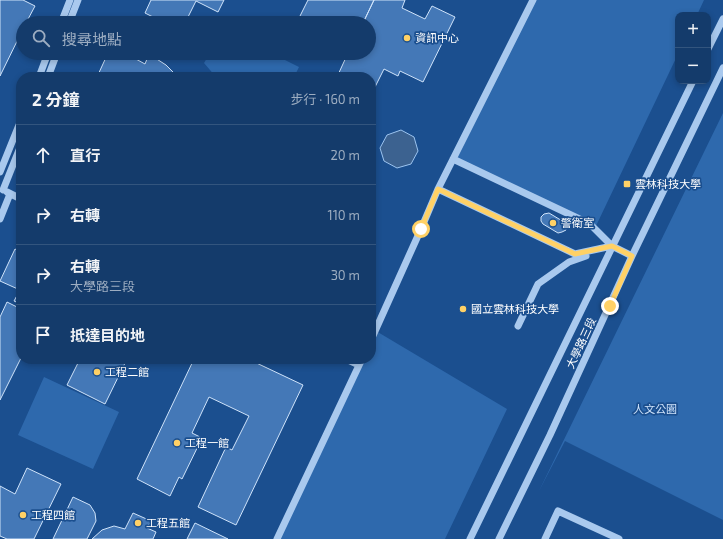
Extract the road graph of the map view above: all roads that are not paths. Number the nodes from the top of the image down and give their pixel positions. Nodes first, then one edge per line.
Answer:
1 (70, 0) edge
2 (78, 0) edge
3 (533, 0) edge
4 (64, 16) edge
5 (72, 16) edge
6 (723, 19) edge
7 (708, 48) edge
8 (45, 60) edge
9 (54, 60) edge
10 (723, 68) edge
11 (41, 72) edge
12 (50, 72) edge
13 (692, 84) edge
14 (16, 132) edge
15 (16, 157) edge
16 (453, 159) junction
17 (0, 172) edge
18 (2, 189) edge
19 (438, 189) junction
20 (10, 194) junction
21 (16, 197) edge
22 (0, 219) edge
23 (612, 246) junction
24 (632, 256) junction
25 (518, 326) dead end
26 (376, 329) edge
27 (359, 364) edge
28 (277, 539) edge
29 (470, 539) edge
30 (499, 539) edge
31 (545, 539) edge
32 (619, 539) edge

1 - 4 street
2 - 5 street
3 - 16 street
6 - 7 street
8 - 11 street
9 - 12 street
10 - 24 street, 大學路三段
13 - 23 street, 大學路三段
14 - 17 street
15 - 18 street
16 - 19 street
16 - 23 street
18 - 20 street
19 - 23 street
19 - 26 street
20 - 21 street
20 - 22 street
23 - 24 street
23 - 25 street
23 - 29 street, 大學路三段
24 - 30 street, 大學路三段
27 - 28 street
31 - 32 street

